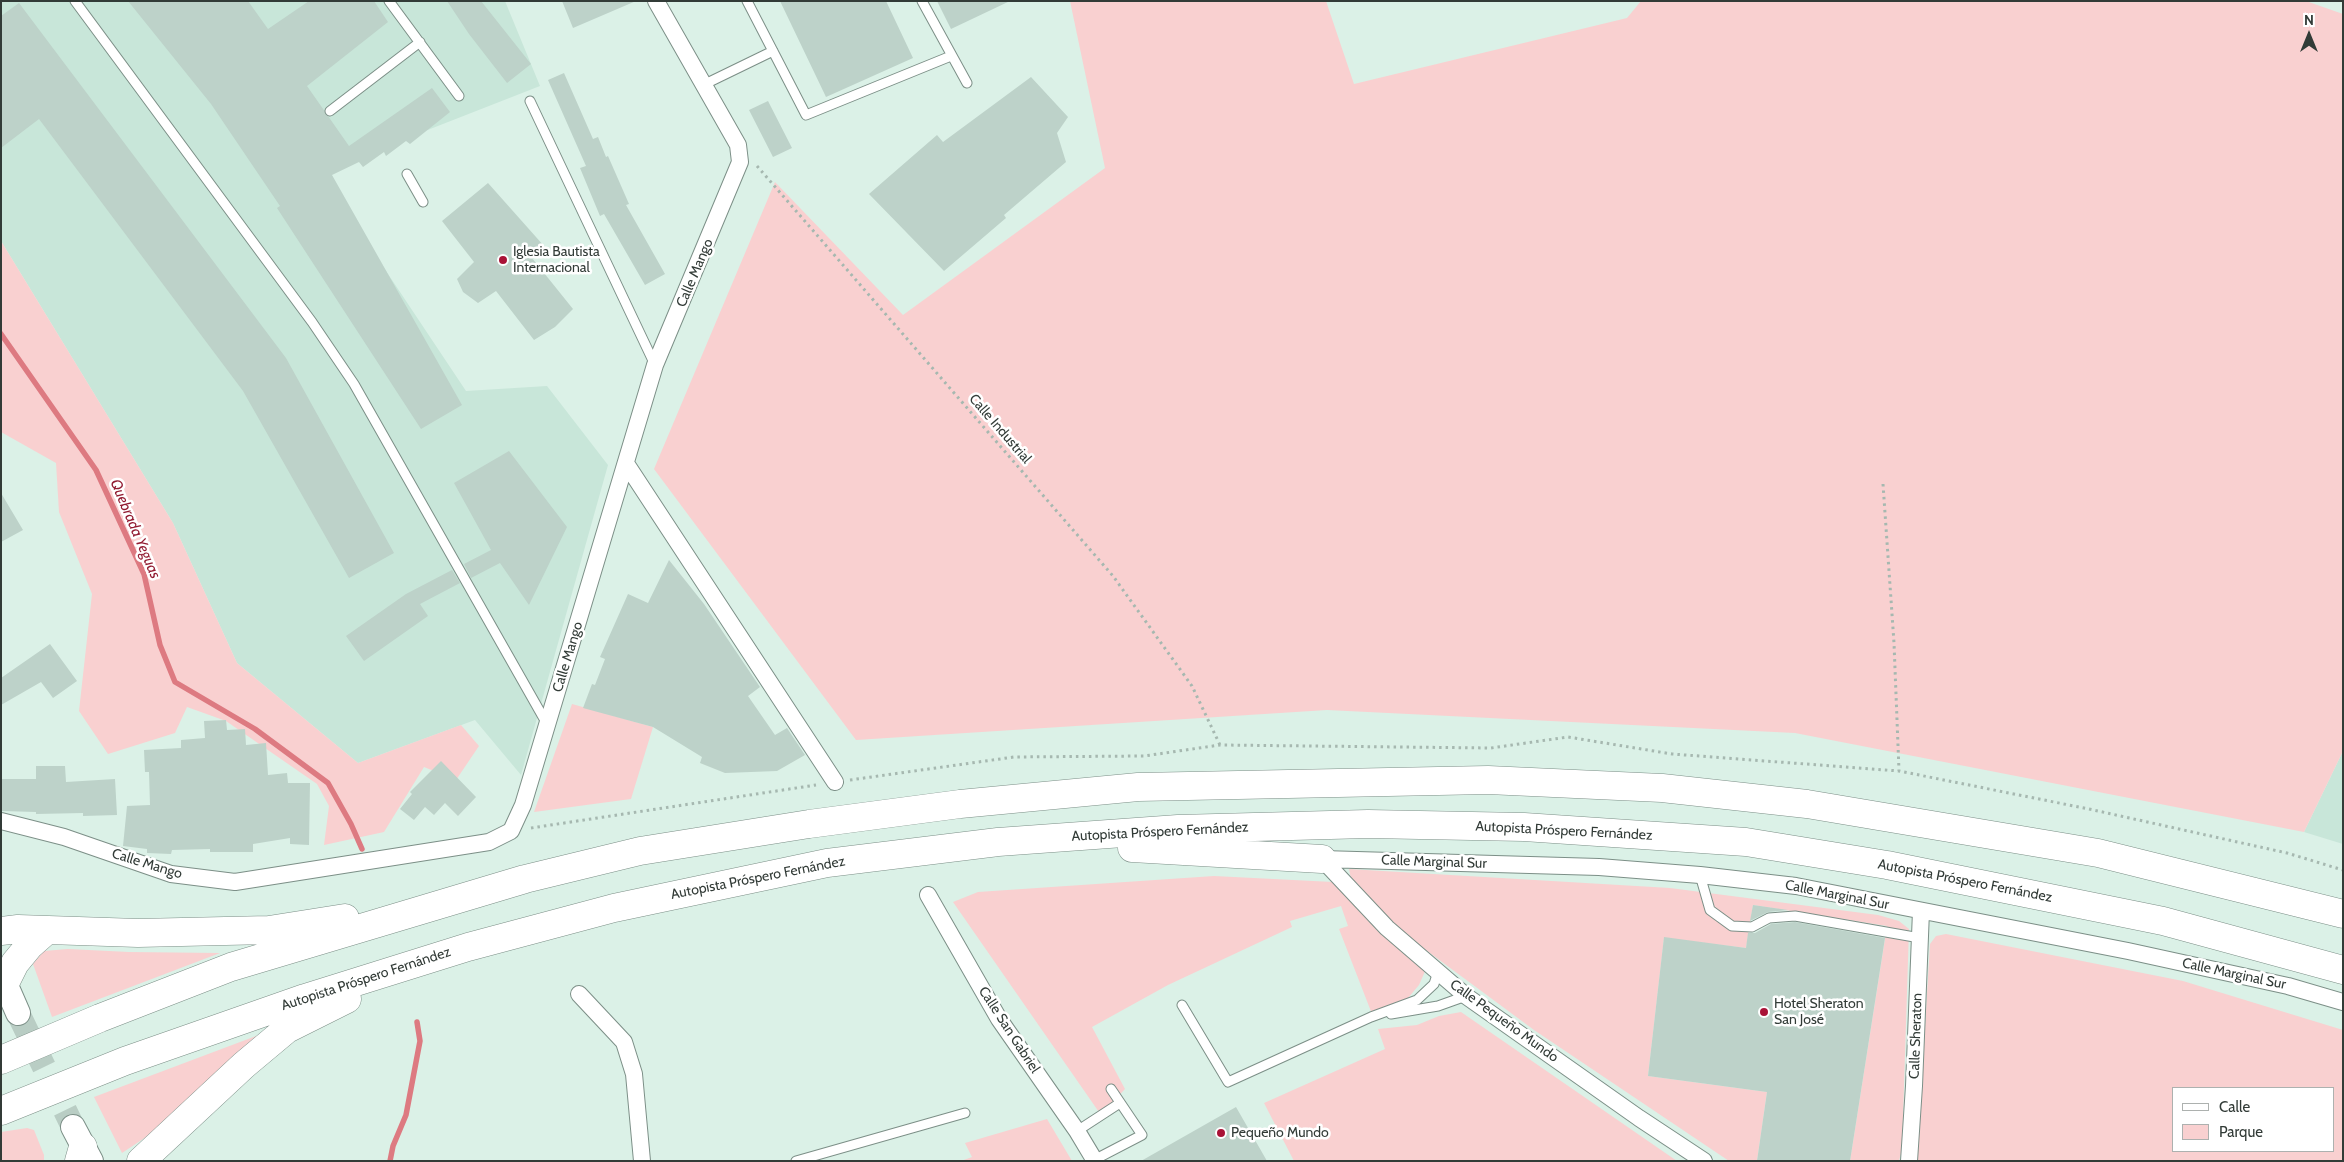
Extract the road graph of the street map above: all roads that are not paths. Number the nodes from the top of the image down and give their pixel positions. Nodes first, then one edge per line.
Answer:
1 (75, 1) edge
2 (389, 1) edge
3 (656, 1) edge
4 (747, 1) edge
5 (922, 1) edge
6 (420, 42) junction
7 (773, 51) junction
8 (951, 56) junction
9 (967, 83) dead end
10 (703, 85) junction
11 (460, 96) dead end
12 (530, 101) dead end
13 (330, 111) dead end
14 (407, 174) dead end
15 (423, 202) dead end
16 (655, 365) junction
17 (627, 464) junction
18 (548, 725) junction
19 (835, 782) dead end
20 (1, 821) edge
21 (998, 842) junction
22 (1322, 859) junction
23 (1700, 875) junction
24 (481, 892) junction
25 (928, 895) dead end
26 (1921, 911) junction
27 (2343, 914) edge
28 (1, 931) edge
29 (46, 931) junction
30 (1920, 938) junction
31 (468, 947) junction
32 (2343, 970) edge
33 (1438, 972) junction
34 (3, 978) edge
35 (579, 994) dead end
36 (1466, 996) junction
37 (2343, 1002) edge
38 (1182, 1005) dead end
39 (18, 1013) tunnel mouth
40 (1371, 1018) junction
41 (1, 1060) edge
42 (1111, 1089) dead end
43 (1120, 1103) junction
44 (1, 1111) edge
45 (965, 1113) dead end
46 (1077, 1131) junction
47 (143, 1160) edge
48 (1094, 1160) edge
49 (642, 1161) edge
50 (796, 1161) edge
51 (1704, 1161) edge
52 (1909, 1161) edge

1 - 18 lane
2 - 6 lane
3 - 10 street
4 - 7 lane
5 - 8 lane
6 - 11 lane
6 - 13 lane
7 - 8 lane
7 - 10 lane
8 - 9 lane
10 - 16 street, Calle Mango
12 - 16 lane
14 - 15 lane
16 - 17 street, Calle Mango
17 - 18 street, Calle Mango
17 - 19 street
18 - 20 street, Calle Mango
21 - 22 highway
21 - 31 highway, Autopista Próspero Fernández
21 - 32 highway, Autopista Próspero Fernández
22 - 23 street, Calle Marginal Sur
22 - 33 street, Calle Pequeño Mundo
23 - 26 street, Calle Marginal Sur
23 - 30 lane
24 - 27 highway
24 - 29 highway
24 - 41 highway
25 - 46 street, Calle San Gabriel
26 - 30 street, Calle Sheraton
26 - 37 street, Calle Marginal Sur
28 - 29 highway
29 - 34 highway
30 - 52 street, Calle Sheraton
31 - 44 highway, Autopista Próspero Fernández
31 - 47 highway
33 - 36 street, Calle Pequeño Mundo
33 - 40 lane
34 - 39 street
35 - 49 street
36 - 40 lane
36 - 51 street, Calle Pequeño Mundo
38 - 40 lane
42 - 43 lane
43 - 46 lane
43 - 48 lane
45 - 50 lane
46 - 48 street, Calle San Gabriel

